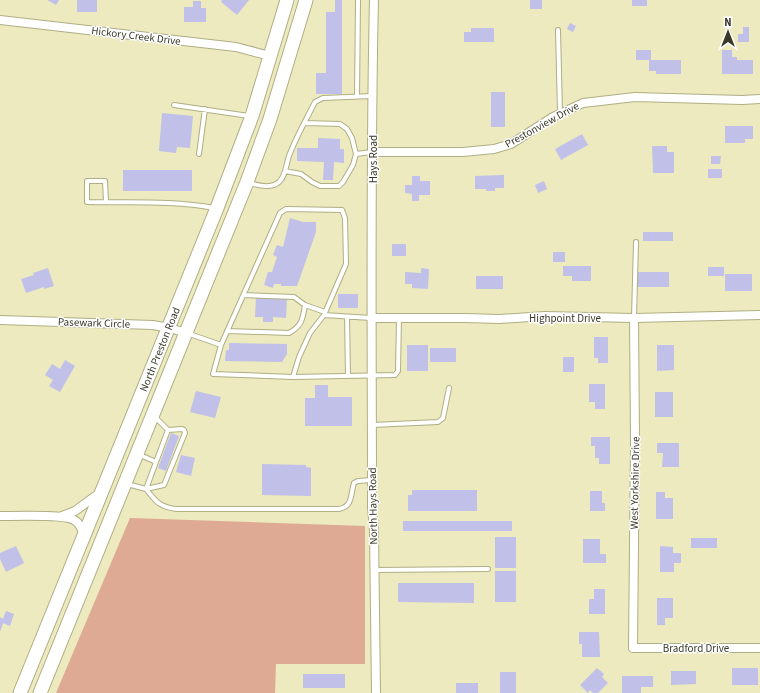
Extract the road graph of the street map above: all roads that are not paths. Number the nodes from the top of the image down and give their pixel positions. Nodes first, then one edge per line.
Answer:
1 (287, 0) edge
2 (306, 0) edge
3 (358, 0) edge
4 (374, 0) edge
5 (0, 20) edge
6 (558, 30) dead end
7 (270, 56) junction
8 (357, 96) junction
9 (372, 96) junction
10 (760, 99) edge
11 (174, 105) dead end
12 (205, 109) junction
13 (560, 114) junction
14 (252, 116) junction
15 (305, 123) junction
16 (373, 152) junction
17 (199, 154) dead end
18 (356, 154) junction
19 (285, 171) junction
20 (247, 182) junction
21 (106, 202) junction
22 (217, 208) junction
23 (636, 242) dead end
24 (244, 294) junction
25 (305, 305) junction
26 (324, 314) junction
27 (760, 315) edge
28 (347, 317) junction
29 (399, 317) junction
30 (371, 318) junction
31 (634, 318) junction
32 (0, 320) edge
33 (169, 328) junction
34 (227, 331) junction
35 (187, 333) junction
36 (221, 345) junction
37 (371, 375) junction
38 (348, 376) junction
39 (293, 377) junction
40 (449, 388) dead end
41 (153, 415) junction
42 (372, 426) junction
43 (168, 430) junction
44 (137, 454) junction
45 (156, 462) junction
46 (372, 480) junction
47 (124, 484) junction
48 (146, 489) junction
49 (102, 490) junction
50 (0, 516) edge
51 (61, 517) junction
52 (84, 535) junction
53 (488, 569) dead end
54 (374, 570) junction
55 (633, 648) joint
56 (760, 648) edge
57 (20, 693) edge
58 (40, 693) edge
59 (376, 693) edge

1 - 7 main road, North Preston Road
2 - 20 main road, North Preston Road
3 - 8 lane
4 - 9 street, Hays Road
5 - 7 street, Hickory Creek Drive
6 - 13 lane
7 - 14 main road, North Preston Road
8 - 9 lane
8 - 15 lane
9 - 16 street, Hays Road
10 - 13 street, Prestonview Drive
11 - 12 lane
12 - 14 lane
12 - 17 lane
13 - 16 street, Prestonview Drive
14 - 22 main road, North Preston Road
15 - 18 lane
15 - 19 lane
16 - 18 lane
16 - 30 street, Hays Road
18 - 19 lane
19 - 20 lane
20 - 35 main road, North Preston Road
21 - 21 lane
21 - 22 lane
22 - 33 main road, North Preston Road
23 - 31 lane
24 - 25 lane
24 - 26 lane
24 - 34 lane
25 - 26 lane
25 - 34 lane
26 - 28 lane
26 - 39 lane
27 - 31 street, Highpoint Drive
28 - 30 lane
28 - 38 lane
29 - 30 street, Highpoint Drive
29 - 31 street, Highpoint Drive
29 - 37 lane
30 - 37 street, North Hays Road
31 - 55 street, West Yorkshire Drive
32 - 33 street, Pasewark Circle
33 - 35 street, Pasewark Circle
33 - 49 main road, North Preston Road
34 - 36 lane
35 - 36 lane
35 - 41 main road, North Preston Road
36 - 39 lane
37 - 38 lane
37 - 42 street, North Hays Road
38 - 39 lane
40 - 42 lane
41 - 43 lane
41 - 44 main road, North Preston Road
42 - 46 street, North Hays Road
43 - 45 lane
43 - 48 lane
44 - 45 lane
44 - 47 main road, North Preston Road
45 - 48 lane
46 - 48 lane
46 - 54 street, North Hays Road
47 - 48 lane
47 - 58 main road, North Preston Road
49 - 51 street
49 - 52 main road, North Preston Road
50 - 51 street
51 - 52 street
52 - 57 main road, North Preston Road
53 - 54 lane
54 - 59 street, North Hays Road
55 - 56 street, Bradford Drive

